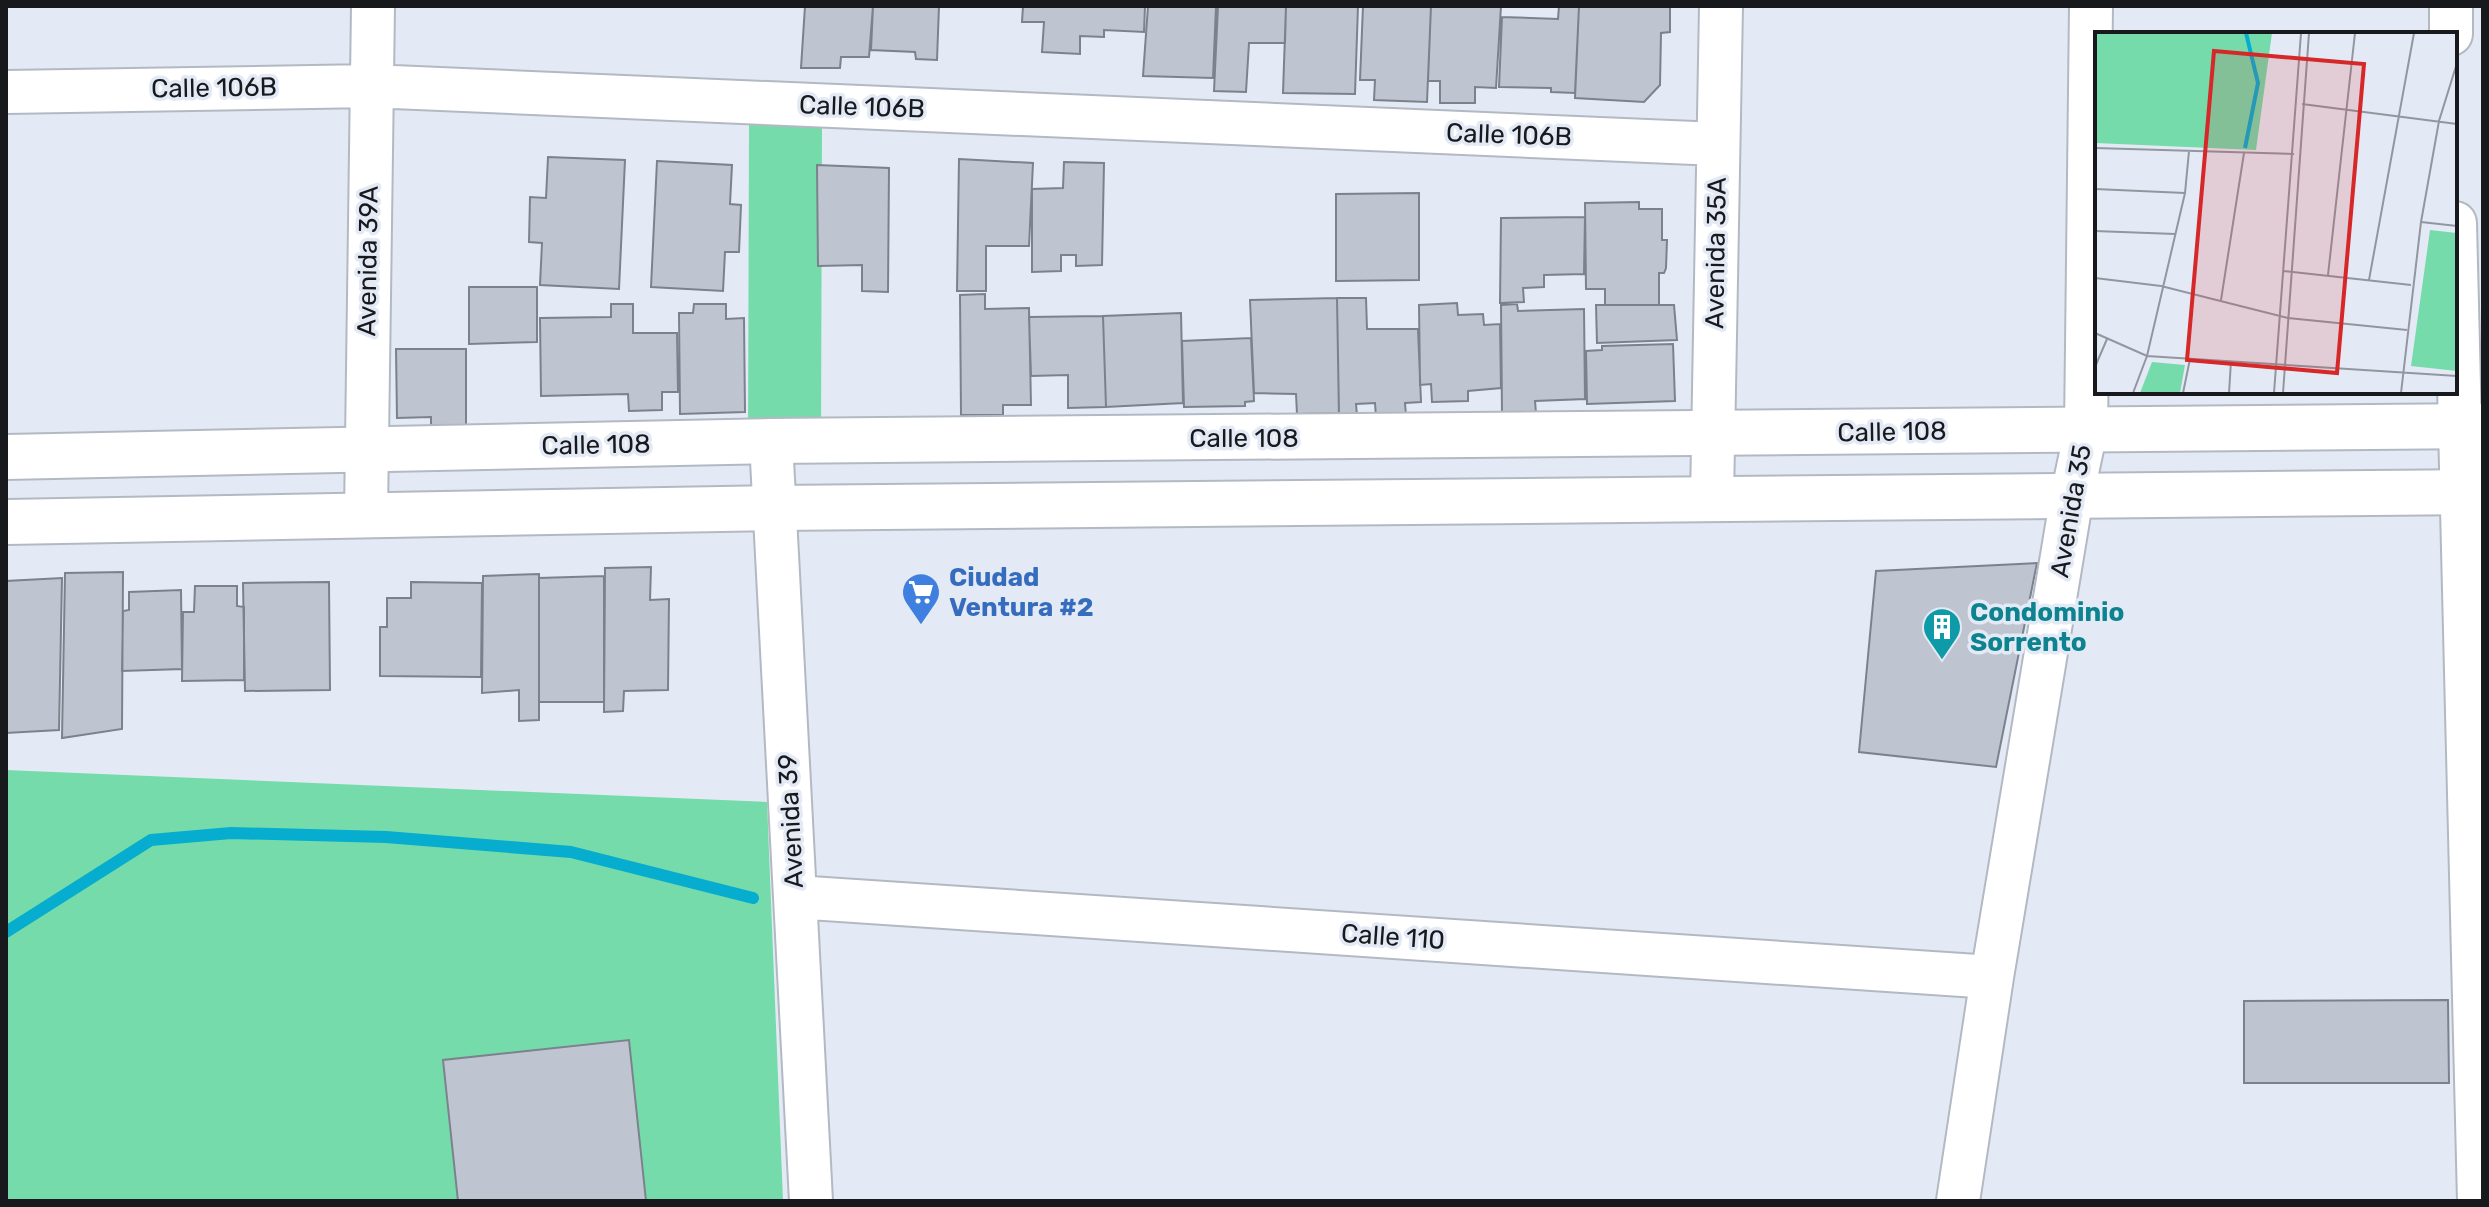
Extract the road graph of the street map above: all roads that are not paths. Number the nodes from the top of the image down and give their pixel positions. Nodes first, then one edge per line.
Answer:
1 (373, 6) edge
2 (1721, 6) edge
3 (2091, 6) edge
4 (2451, 6) edge
5 (2451, 32) edge
6 (370, 86) junction
7 (6, 92) edge
8 (1718, 144) junction
9 (2457, 248) edge
10 (2471, 426) edge
11 (2086, 430) junction
12 (1714, 434) junction
13 (771, 441) junction
14 (366, 449) junction
15 (6, 457) edge
16 (2472, 492) edge
17 (2072, 496) junction
18 (1712, 499) junction
19 (774, 508) junction
20 (366, 515) junction
21 (6, 522) edge
22 (2477, 854) edge
23 (795, 897) junction
24 (1992, 977) junction
25 (2480, 1192) edge
26 (811, 1201) edge
27 (1958, 1201) edge

1 - 6 street, Avenida 39A
2 - 8 street, Avenida 35A
3 - 11 street, Avenida 35
4 - 5 street
6 - 7 street, Calle 106B
6 - 8 street, Calle 106B
6 - 14 street, Avenida 39A
8 - 12 street, Avenida 35A
9 - 10 street
10 - 11 main road, Calle 108
10 - 16 street
11 - 12 main road, Calle 108
11 - 17 street, Avenida 35
12 - 13 main road, Calle 108
12 - 18 street, Avenida 35A
13 - 14 main road, Calle 108
13 - 19 street, Avenida 39
14 - 15 main road, Calle 108
14 - 20 street, Avenida 39A
16 - 17 main road
16 - 22 street
17 - 18 main road
17 - 24 street, Avenida 35
18 - 19 main road
19 - 20 main road
19 - 23 street, Avenida 39
20 - 21 main road
22 - 25 street
23 - 24 street, Calle 110
23 - 26 street, Avenida 39
24 - 27 street, Avenida 35

